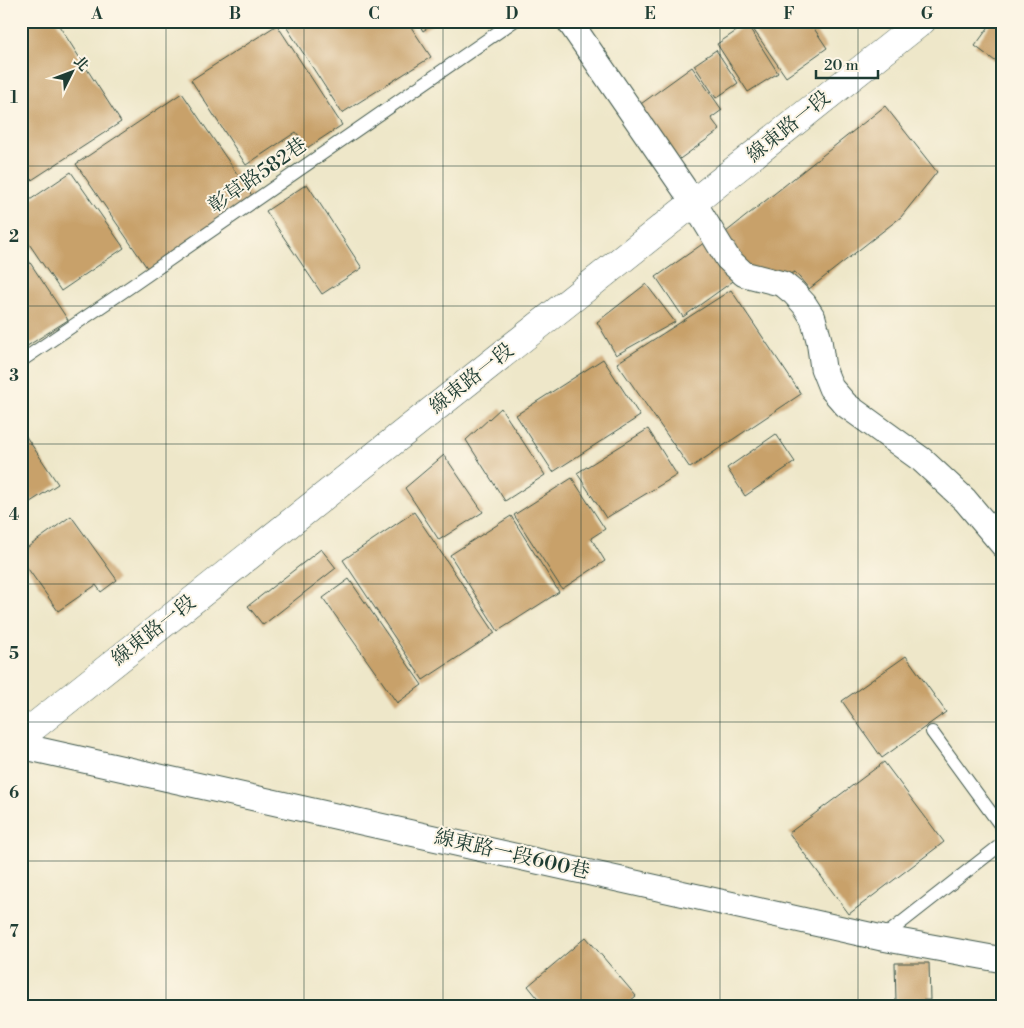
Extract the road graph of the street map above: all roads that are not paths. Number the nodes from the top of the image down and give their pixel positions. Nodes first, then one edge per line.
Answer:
1 (514, 21) edge
2 (569, 21) edge
3 (922, 21) edge
4 (694, 203) junction
5 (21, 361) edge
6 (1003, 545) edge
7 (932, 732) dead end
8 (21, 737) edge
9 (21, 746) edge
10 (1003, 829) edge
11 (1003, 843) edge
12 (882, 938) junction
13 (1003, 960) edge

1 - 5 lane, 彰草路582巷
2 - 4 street
3 - 4 main road, 線東路一段
4 - 6 street
4 - 8 main road, 線東路一段
7 - 10 lane
9 - 12 street, 線東路一段600巷
11 - 12 lane
12 - 13 street, 線東路一段600巷

